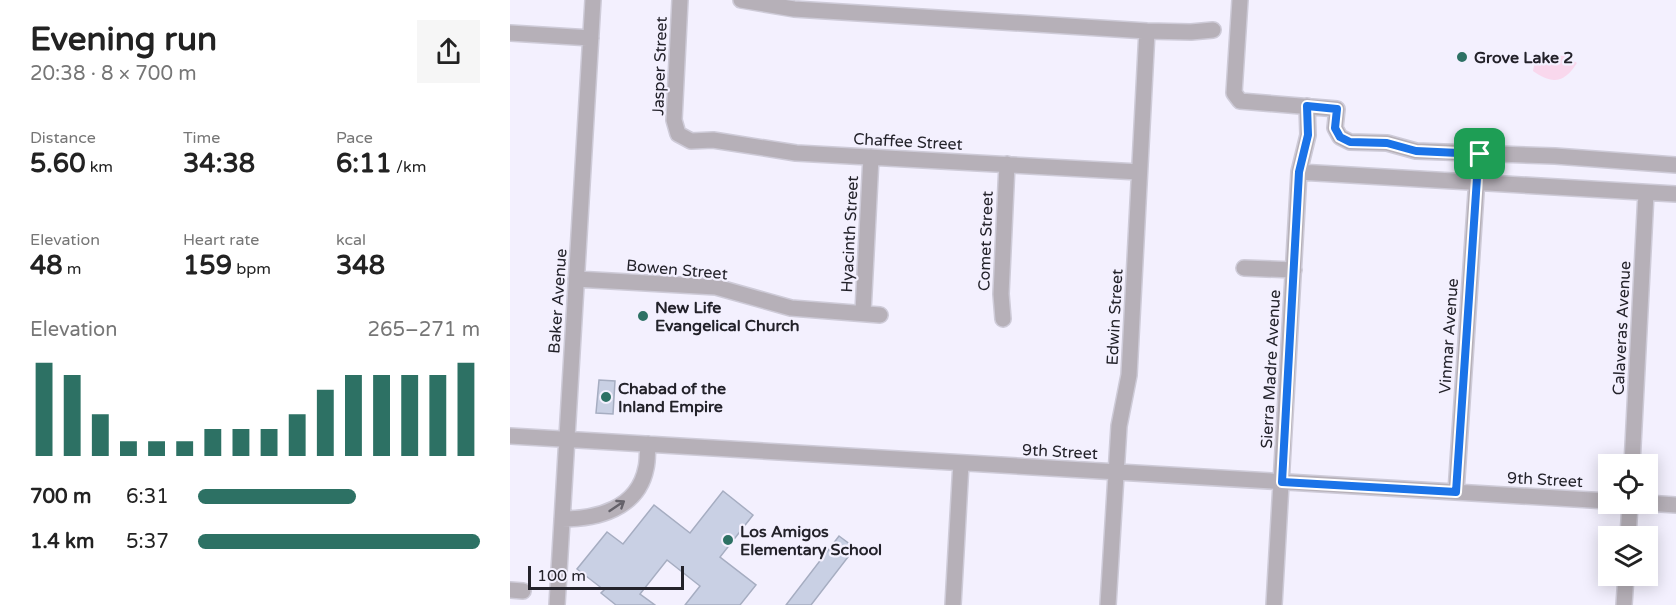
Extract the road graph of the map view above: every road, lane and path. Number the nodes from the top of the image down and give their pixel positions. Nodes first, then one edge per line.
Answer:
1 (593, 0) edge
2 (680, 0) edge
3 (741, 0) edge
4 (1240, 0) edge
5 (1213, 30) dead end
6 (1147, 31) junction
7 (510, 33) edge
8 (591, 38) junction
9 (1307, 106) junction
10 (678, 134) joint
11 (1480, 154) junction
12 (871, 157) junction
13 (1007, 164) junction
14 (1676, 165) edge
15 (1139, 172) junction
16 (1299, 172) junction
17 (1477, 183) junction
18 (1646, 193) junction
19 (1676, 194) edge
20 (1244, 268) dead end
21 (1294, 270) junction
22 (576, 279) junction
23 (863, 312) junction
24 (880, 315) dead end
25 (1002, 320) dead end
26 (510, 436) edge
27 (566, 440) junction
28 (648, 444) junction
29 (1633, 454) edge
30 (961, 463) junction
31 (1116, 472) junction
32 (1282, 482) junction
33 (1456, 492) junction
34 (1598, 500) edge
35 (1658, 504) edge
36 (1676, 505) edge
37 (562, 519) junction
38 (1625, 586) edge
39 (557, 605) edge
40 (953, 605) edge
41 (1108, 605) edge
42 (1274, 605) edge
43 (1624, 605) edge

1 - 8 street, Baker Avenue
2 - 10 street, Jasper Street
3 - 6 street
4 - 9 street
5 - 6 street
6 - 15 street, Edwin Street
7 - 8 street
8 - 22 street, Baker Avenue
9 - 11 street
9 - 16 street, Sierra Madre Avenue
10 - 12 street, Chaffee Street
11 - 14 street
11 - 17 street, Vinmar Avenue
12 - 13 street, Chaffee Street
12 - 23 street, Hyacinth Street
13 - 15 street, Chaffee Street
13 - 25 street, Comet Street
15 - 31 street, Edwin Street
16 - 17 street
16 - 21 street, Sierra Madre Avenue
17 - 18 street
17 - 33 street, Vinmar Avenue
18 - 19 street
18 - 29 street, Calaveras Avenue
20 - 21 street
21 - 32 street, Sierra Madre Avenue
22 - 23 street, Bowen Street
22 - 27 street, Baker Avenue
23 - 24 street, Bowen Street
26 - 27 street, 9th Street
27 - 28 street, 9th Street
27 - 37 street, Baker Avenue
28 - 30 street, 9th Street
37 -> 28 street
30 - 31 street, 9th Street
30 - 40 street
31 - 32 street, 9th Street
31 - 41 street, Edwin Street
32 - 33 street, 9th Street
32 - 42 street, Sierra Madre Avenue
33 - 34 street, 9th Street
35 - 36 street
37 - 39 street, Baker Avenue
38 - 43 street

